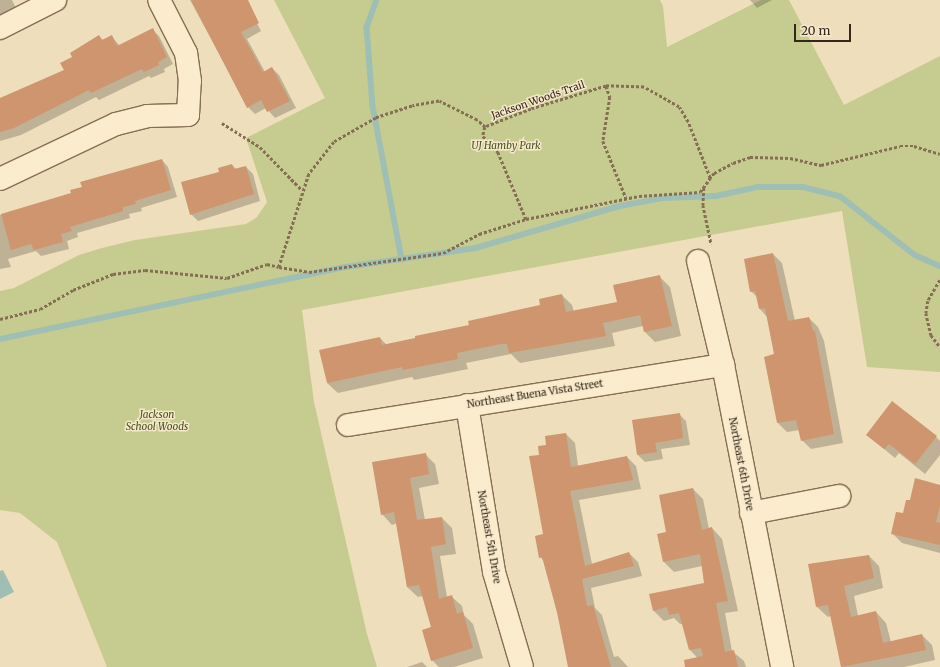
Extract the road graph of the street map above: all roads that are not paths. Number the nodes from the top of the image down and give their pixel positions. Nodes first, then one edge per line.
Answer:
1 (56, 0) edge
2 (159, 0) edge
3 (0, 28) edge
4 (0, 178) edge
5 (705, 253) road end
6 (722, 365) junction
7 (467, 405) junction
8 (348, 424) dead end
9 (839, 496) dead end
10 (751, 514) junction
11 (522, 667) edge
12 (782, 667) edge

1 - 3 street
2 - 4 street
5 - 6 street, Northeast 6th Drive
6 - 7 street, Northeast Buena Vista Street
6 - 10 street, Northeast 6th Drive
7 - 8 street, Northeast Buena Vista Street
7 - 11 street, Northeast 5th Drive
9 - 10 street
10 - 12 street, Northeast 6th Drive

